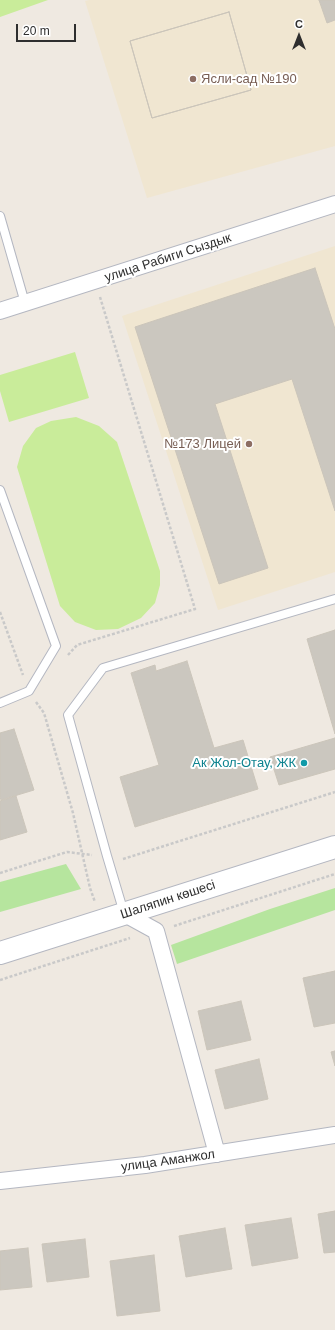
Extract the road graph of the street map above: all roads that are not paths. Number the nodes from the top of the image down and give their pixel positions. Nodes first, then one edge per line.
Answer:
1 (335, 204) edge
2 (0, 216) edge
3 (25, 303) junction
4 (0, 311) edge
5 (0, 490) edge
6 (335, 599) edge
7 (0, 703) edge
8 (335, 847) edge
9 (124, 914) junction
10 (0, 953) edge
11 (335, 1136) edge
12 (217, 1154) junction
13 (0, 1181) edge

1 - 3 street, улица Рабиги Сыздык
2 - 3 lane
3 - 4 street, улица Рабиги Сыздык
5 - 7 lane
6 - 9 lane
8 - 9 main road, Шаляпин көшесі
9 - 10 main road, Шаляпин көшесі
9 - 12 street
11 - 12 street, улица Аманжол
12 - 13 street, улица Аманжол

